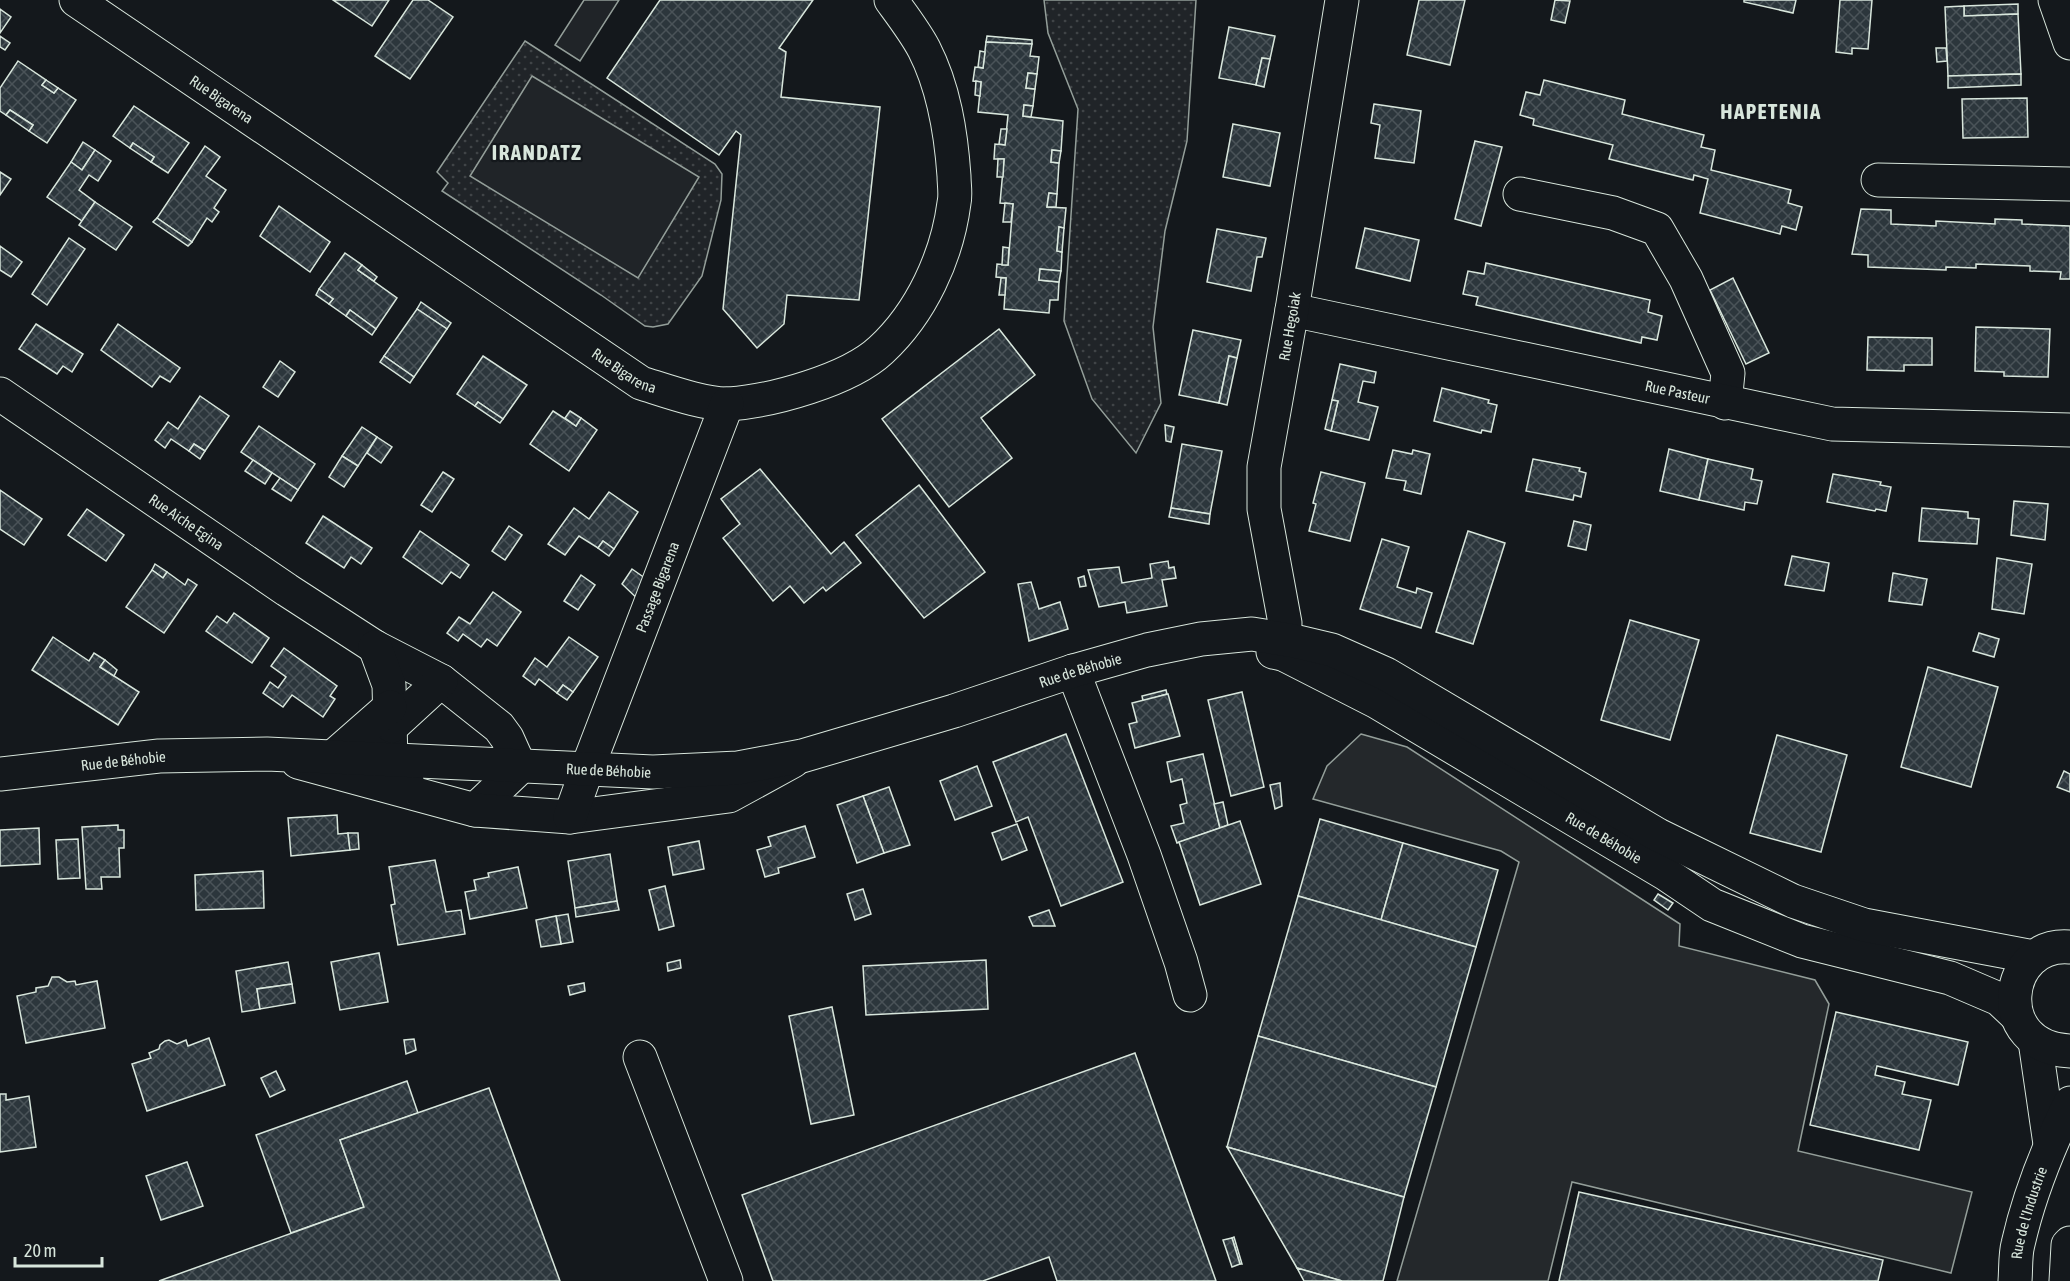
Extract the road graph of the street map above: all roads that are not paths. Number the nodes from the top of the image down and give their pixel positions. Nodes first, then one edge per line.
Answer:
1 (76, 0) edge
2 (891, 0) edge
3 (1342, 0) edge
4 (2055, 0) edge
5 (2070, 43) edge
6 (1878, 180) dead end
7 (2070, 184) edge
8 (1520, 194) dead end
9 (1292, 310) junction
10 (0, 394) edge
11 (1725, 403) junction
12 (727, 404) junction
13 (2070, 430) edge
14 (375, 647) junction
15 (1284, 647) junction
16 (1073, 671) junction
17 (441, 681) junction
18 (391, 716) junction
19 (267, 754) junction
20 (802, 756) junction
21 (333, 758) junction
22 (391, 761) junction
23 (520, 767) junction
24 (587, 769) junction
25 (0, 774) edge
26 (417, 795) junction
27 (475, 810) junction
28 (570, 817) junction
29 (2070, 947) edge
30 (2034, 957) junction
31 (1190, 995) dead end
32 (2016, 1015) junction
33 (2035, 1041) junction
34 (2070, 1051) edge
35 (640, 1057) dead end
36 (2070, 1103) edge
37 (2060, 1145) edge
38 (2070, 1243) edge
39 (726, 1281) edge
40 (2015, 1281) edge
41 (2066, 1281) edge

1 - 12 street, Rue Bigarena
2 - 12 street, Rue Bigarena
3 - 9 street, Rue Hegoiak
4 - 5 street
6 - 7 street
8 - 11 street
9 - 11 street, Rue Pasteur
9 - 15 street, Rue Hegoiak
10 - 14 street, Rue Aiche Egina
11 - 13 street, Rue Pasteur
12 - 24 street, Passage Bigarena
14 - 17 street, Rue Aiche Egina
14 - 18 street
15 - 16 street, Rue de Béhobie
15 - 30 street, Rue de Béhobie
15 - 32 street, Rue de Béhobie
16 - 20 street, Rue de Béhobie
16 - 31 street
17 - 18 street
17 - 23 street, Rue Aiche Egina
18 - 21 street
18 - 22 street
19 - 21 street, Rue de Béhobie
19 - 25 street, Rue de Béhobie
19 - 26 street
20 - 24 street, Rue de Béhobie
20 - 28 street
21 - 22 street, Rue de Béhobie
22 - 23 street, Rue de Béhobie
22 - 26 street
23 - 24 street, Rue de Béhobie
23 - 27 street
24 - 28 street, Passage Bigarena
26 - 27 street
27 - 28 street
29 - 30 street
30 - 32 street
32 - 33 street, Rue de Béhobie
33 - 34 street
33 - 37 street, Rue de l'Industrie
35 - 39 street
36 - 37 street, Rue de l'Industrie
37 - 40 street, Rue de l'Industrie
38 - 41 street

